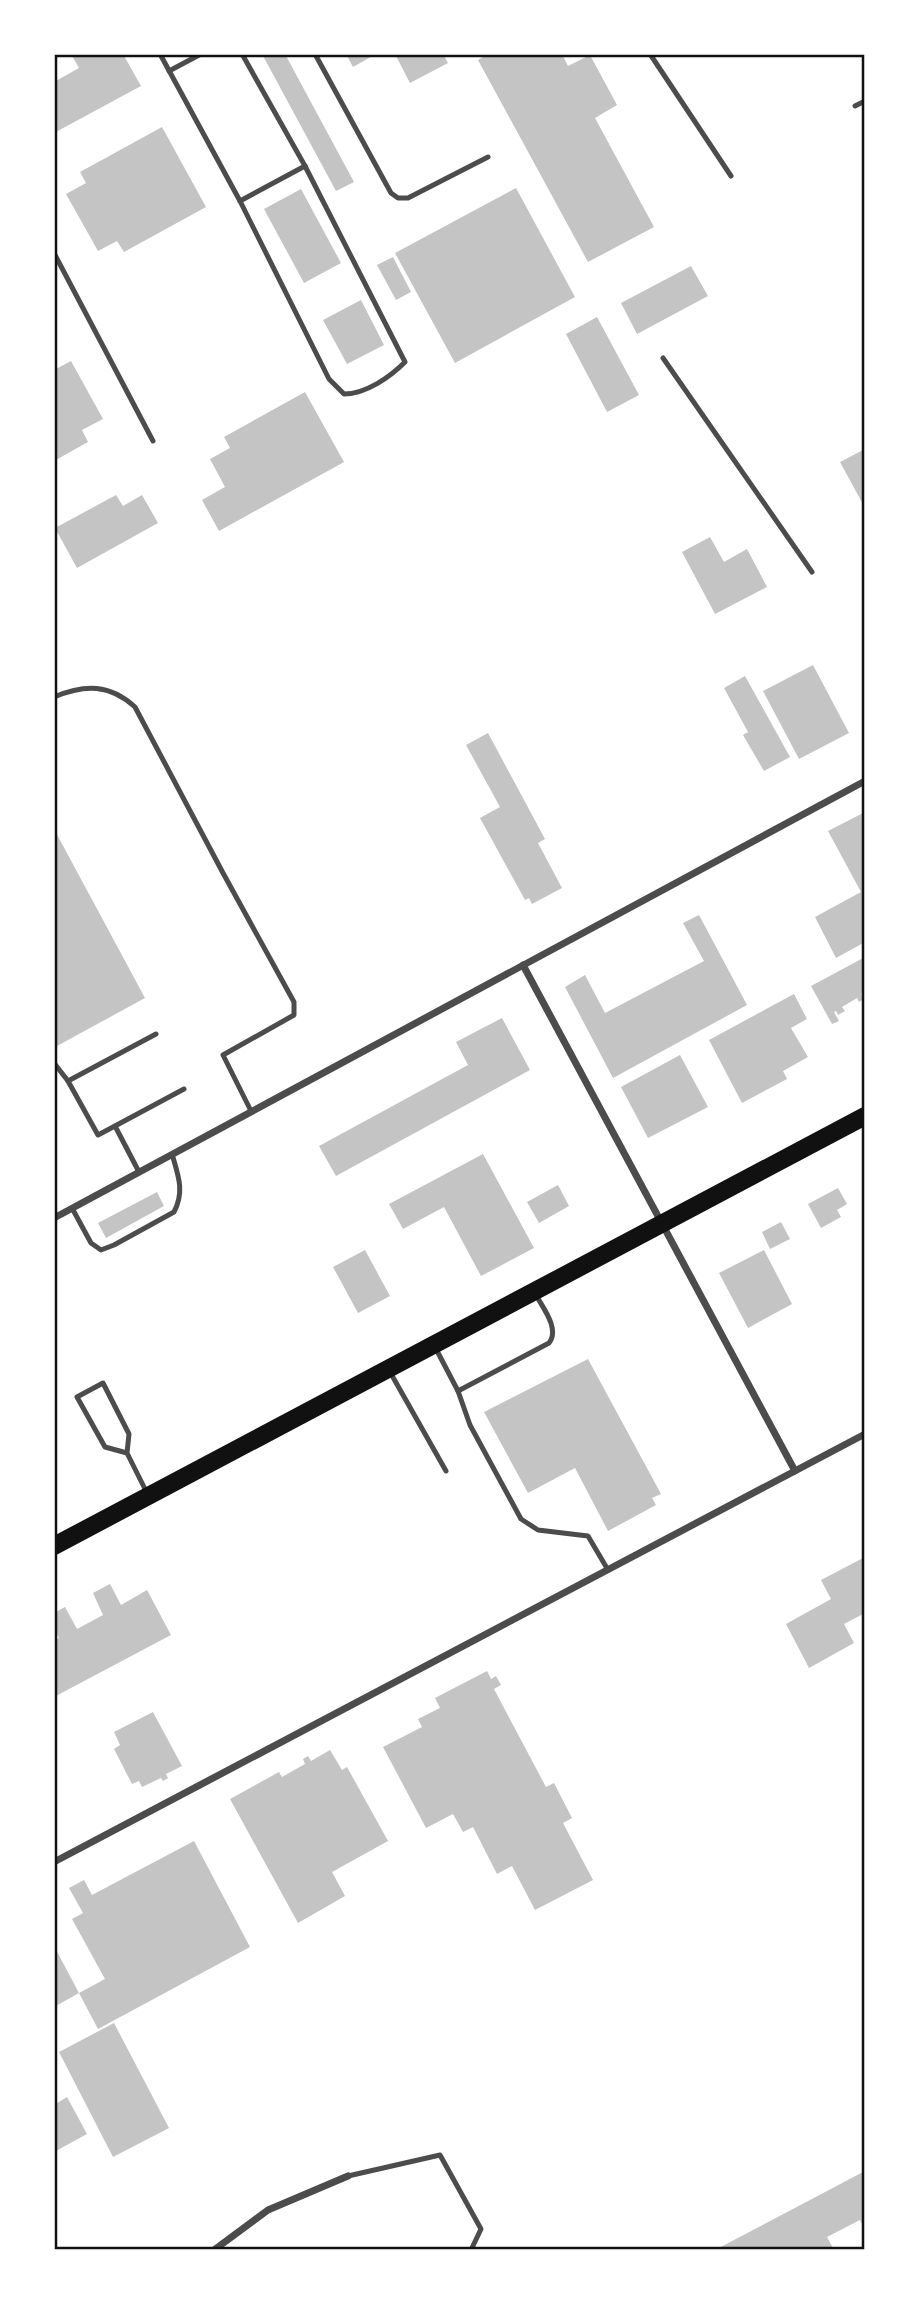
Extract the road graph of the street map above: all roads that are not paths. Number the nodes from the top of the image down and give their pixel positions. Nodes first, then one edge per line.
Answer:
1 (160, 54) edge
2 (201, 54) edge
3 (242, 54) edge
4 (315, 54) edge
5 (650, 54) edge
6 (169, 71) junction
7 (865, 101) edge
8 (855, 106) dead end
9 (488, 157) dead end
10 (305, 166) junction
11 (732, 176) dead end
12 (240, 201) junction
13 (54, 253) edge
14 (663, 358) dead end
15 (153, 441) dead end
16 (812, 572) dead end
17 (54, 697) edge
18 (865, 781) edge
19 (523, 965) junction
20 (156, 1034) dead end
21 (54, 1063) edge
22 (68, 1081) junction
23 (184, 1089) dead end
24 (251, 1111) junction
25 (865, 1116) edge
26 (115, 1126) junction
27 (172, 1154) junction
28 (139, 1172) junction
29 (72, 1208) junction
30 (54, 1218) edge
31 (662, 1224) junction
32 (534, 1292) junction
33 (435, 1345) junction
34 (389, 1369) junction
35 (458, 1391) junction
36 (865, 1434) edge
37 (127, 1453) junction
38 (446, 1471) dead end
39 (795, 1471) junction
40 (149, 1495) junction
41 (54, 1546) edge
42 (608, 1570) junction
43 (54, 1862) edge
44 (348, 2176) joint
45 (214, 2250) edge
46 (471, 2250) edge

1 - 6 lane
2 - 6 lane
3 - 10 lane
4 - 9 lane
5 - 11 lane
6 - 12 lane
7 - 8 lane
10 - 12 lane
10 - 12 lane
13 - 15 lane
14 - 16 lane
17 - 24 lane
18 - 19 street
19 - 24 street
19 - 31 street
20 - 22 lane
21 - 22 lane
22 - 26 lane
23 - 26 lane
24 - 27 street
25 - 31 main road
26 - 28 lane
27 - 28 street
27 - 29 lane
28 - 29 street
29 - 30 street
31 - 32 main road
31 - 39 street
32 - 33 main road
32 - 35 lane
33 - 34 main road
33 - 35 lane
34 - 38 lane
34 - 40 main road
35 - 42 lane
36 - 39 street
37 - 37 lane
37 - 40 lane
39 - 42 street
40 - 41 main road
42 - 43 street
44 - 45 street
44 - 46 lane

